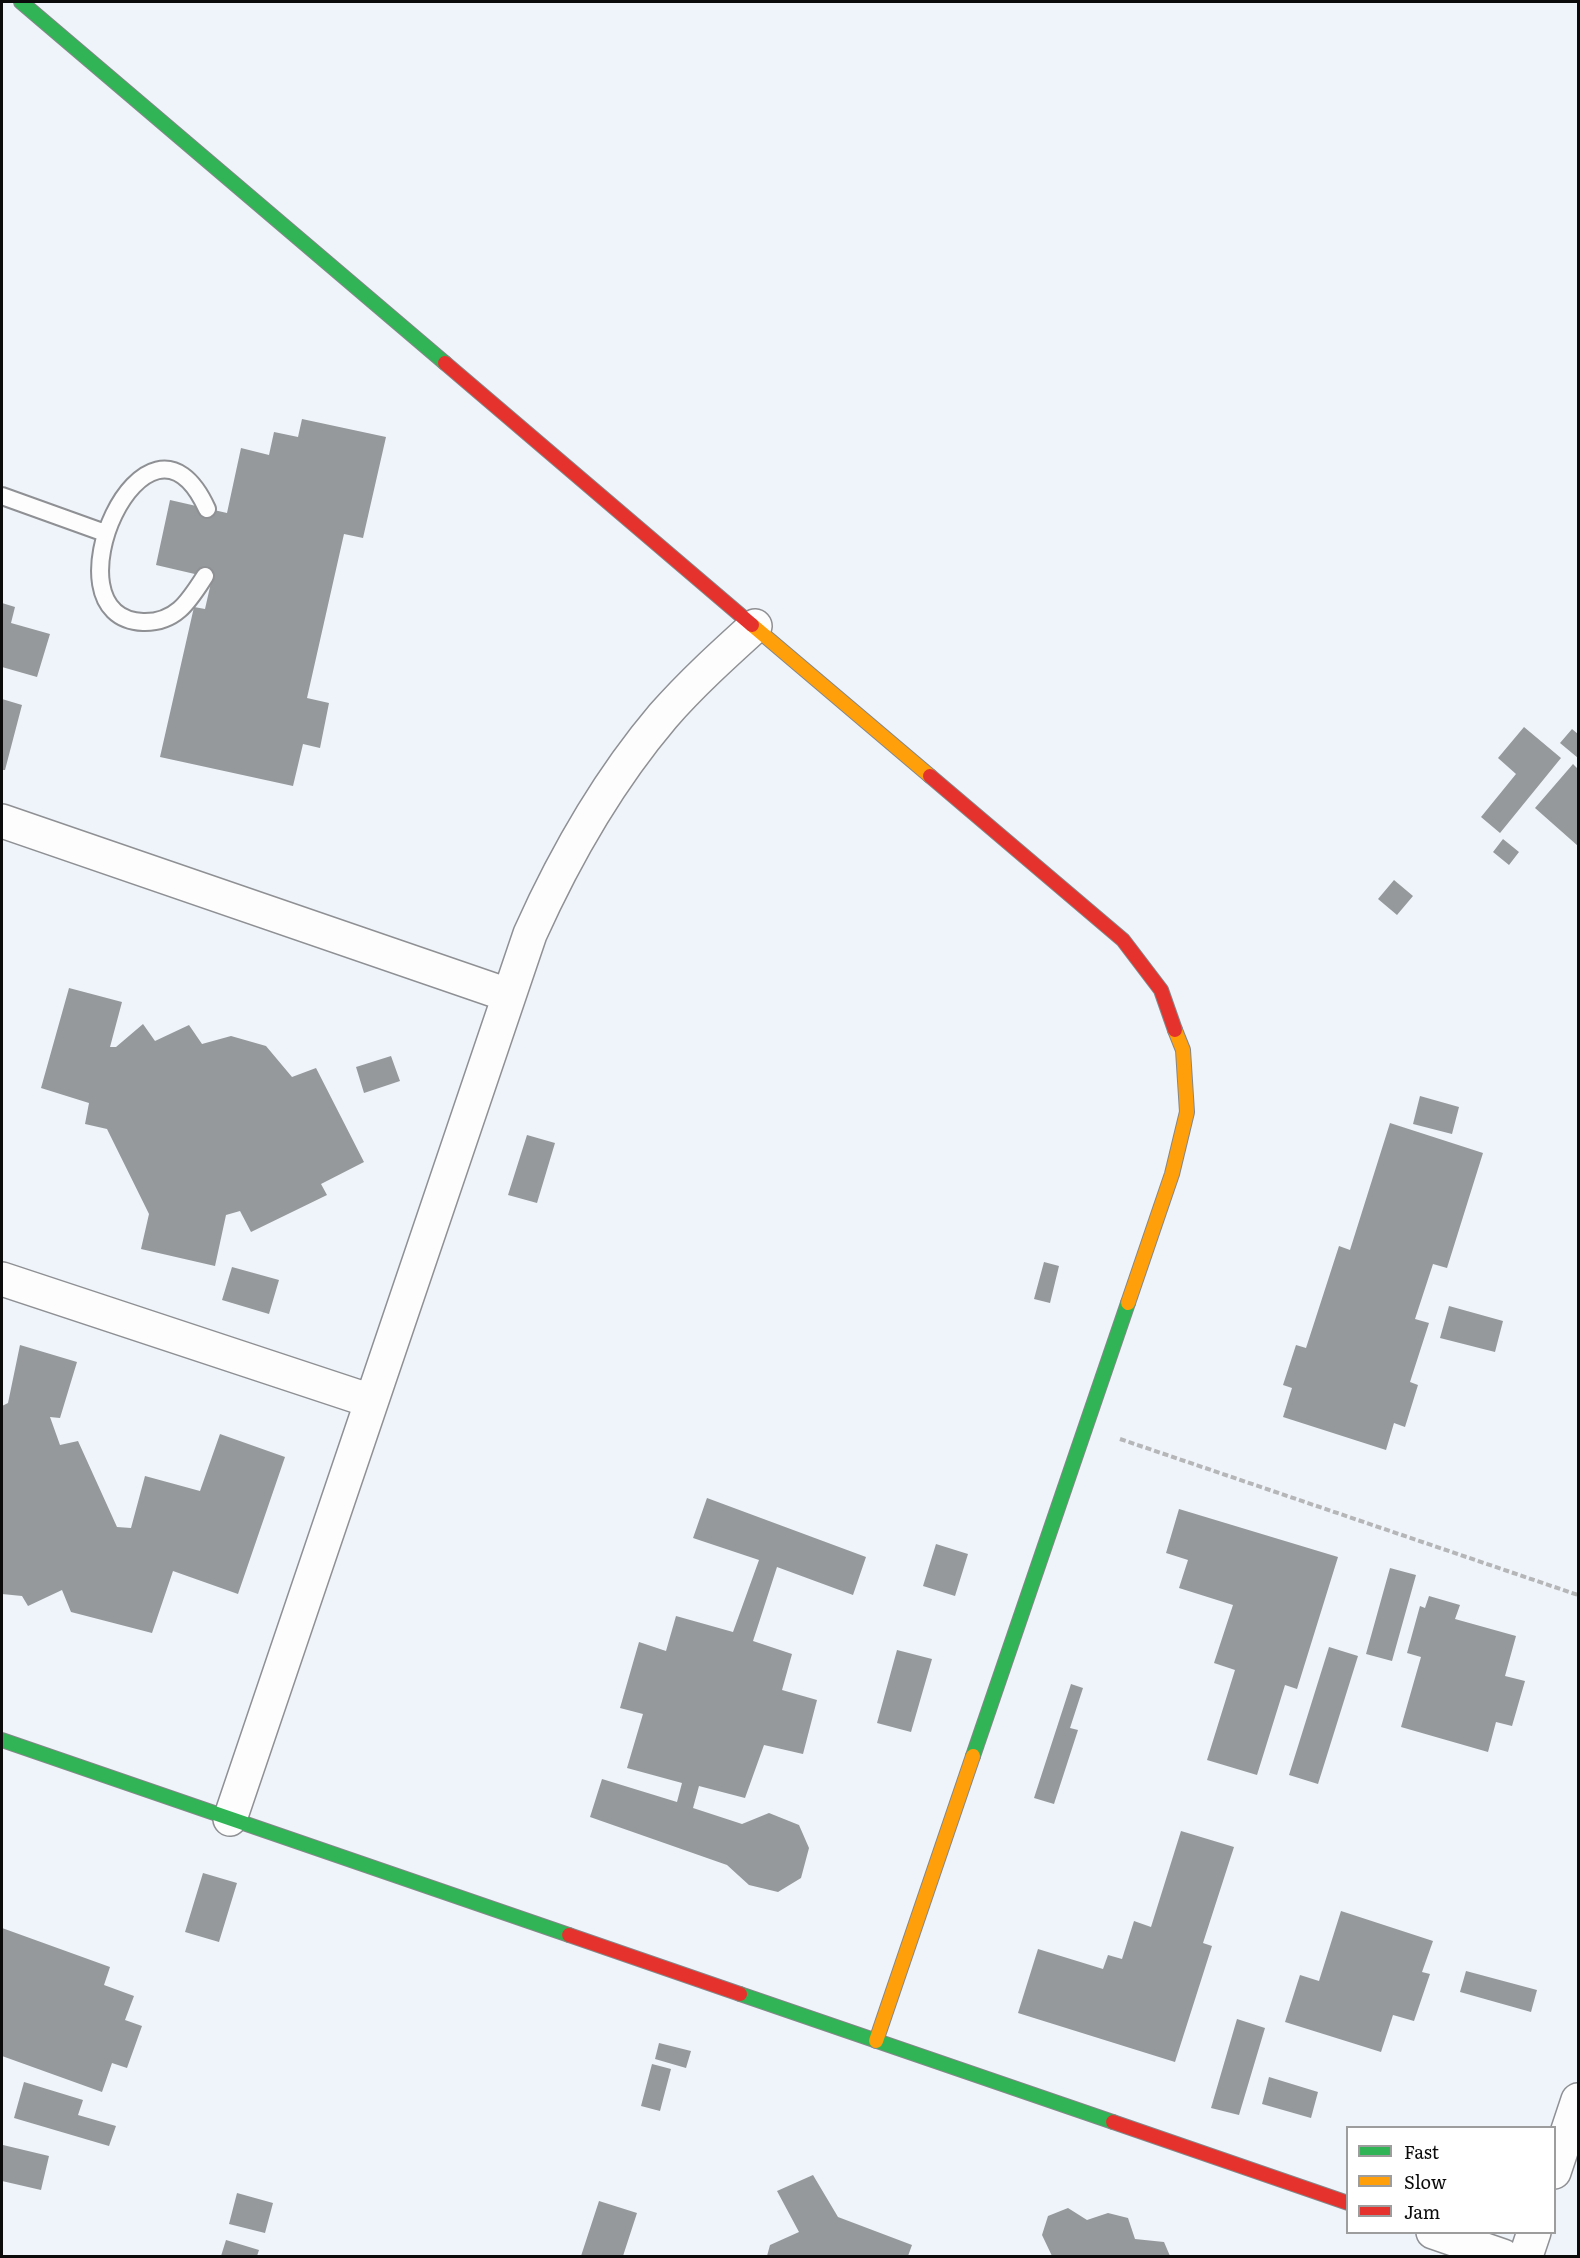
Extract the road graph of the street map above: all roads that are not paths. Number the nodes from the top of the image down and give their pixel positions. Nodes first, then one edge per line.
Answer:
1 (21, 2) edge
2 (2, 496) edge
3 (207, 509) dead end
4 (105, 533) junction
5 (205, 576) dead end
6 (755, 626) junction
7 (2, 821) edge
8 (508, 995) junction
9 (2, 1279) edge
10 (370, 1401) junction
11 (2, 1740) edge
12 (230, 1819) junction
13 (876, 2041) junction
14 (1578, 2100) edge
15 (1556, 2166) edge
16 (1346, 2203) edge
17 (1439, 2234) edge
18 (1533, 2234) edge
19 (1503, 2256) edge
20 (1526, 2256) edge

1 - 6 street
2 - 4 lane
3 - 4 lane
4 - 5 lane
6 - 8 street
6 - 13 street
7 - 8 street
8 - 10 street
9 - 10 street
10 - 12 street
11 - 12 street
12 - 13 street
13 - 16 street
14 - 15 street
17 - 19 street
18 - 20 street

